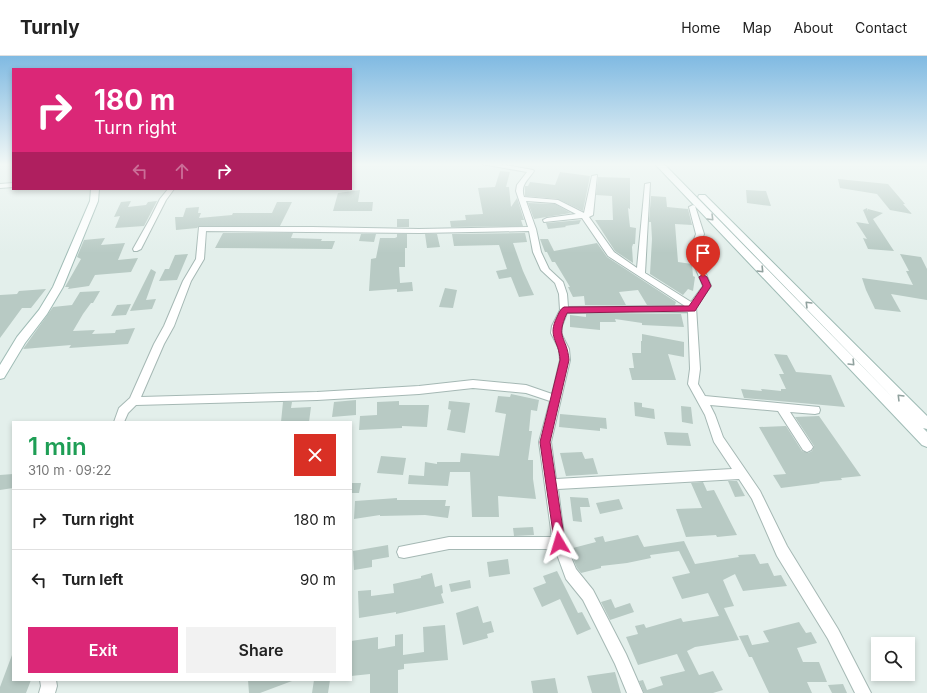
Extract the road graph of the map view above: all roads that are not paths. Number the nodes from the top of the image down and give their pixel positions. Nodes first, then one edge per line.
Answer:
1 (95, 194) edge
2 (168, 194) edge
3 (521, 194) edge
4 (593, 194) edge
5 (647, 194) edge
6 (688, 194) edge
7 (699, 194) edge
8 (523, 200) junction
9 (693, 207) dead end
10 (584, 216) junction
11 (547, 220) dead end
12 (532, 229) junction
13 (137, 249) dead end
14 (641, 273) junction
15 (692, 308) junction
16 (564, 310) junction
17 (0, 375) edge
18 (555, 399) junction
19 (703, 400) junction
20 (134, 401) junction
21 (780, 407) junction
22 (815, 410) dead end
23 (119, 421) edge
24 (927, 424) edge
25 (927, 441) edge
26 (807, 447) dead end
27 (740, 474) junction
28 (552, 484) junction
29 (559, 543) junction
30 (404, 552) dead end
31 (48, 681) edge
32 (47, 693) edge
33 (635, 693) edge
34 (863, 693) edge

1 - 17 main road
2 - 13 street
3 - 8 street
4 - 10 street
5 - 14 street
6 -> 25 main road
24 -> 7 main road
8 - 10 street
8 - 12 street
9 - 15 street
10 - 11 street
10 - 14 street
12 - 16 street
12 - 20 street
14 - 15 street
15 - 16 street
15 - 19 street
16 - 18 street
18 - 20 street
18 - 28 street
19 - 21 street
19 - 27 street
20 - 23 street
21 - 22 street
21 - 26 street
27 - 28 street
27 - 34 street
28 - 29 street
29 - 30 street
29 - 33 street
31 - 32 street

